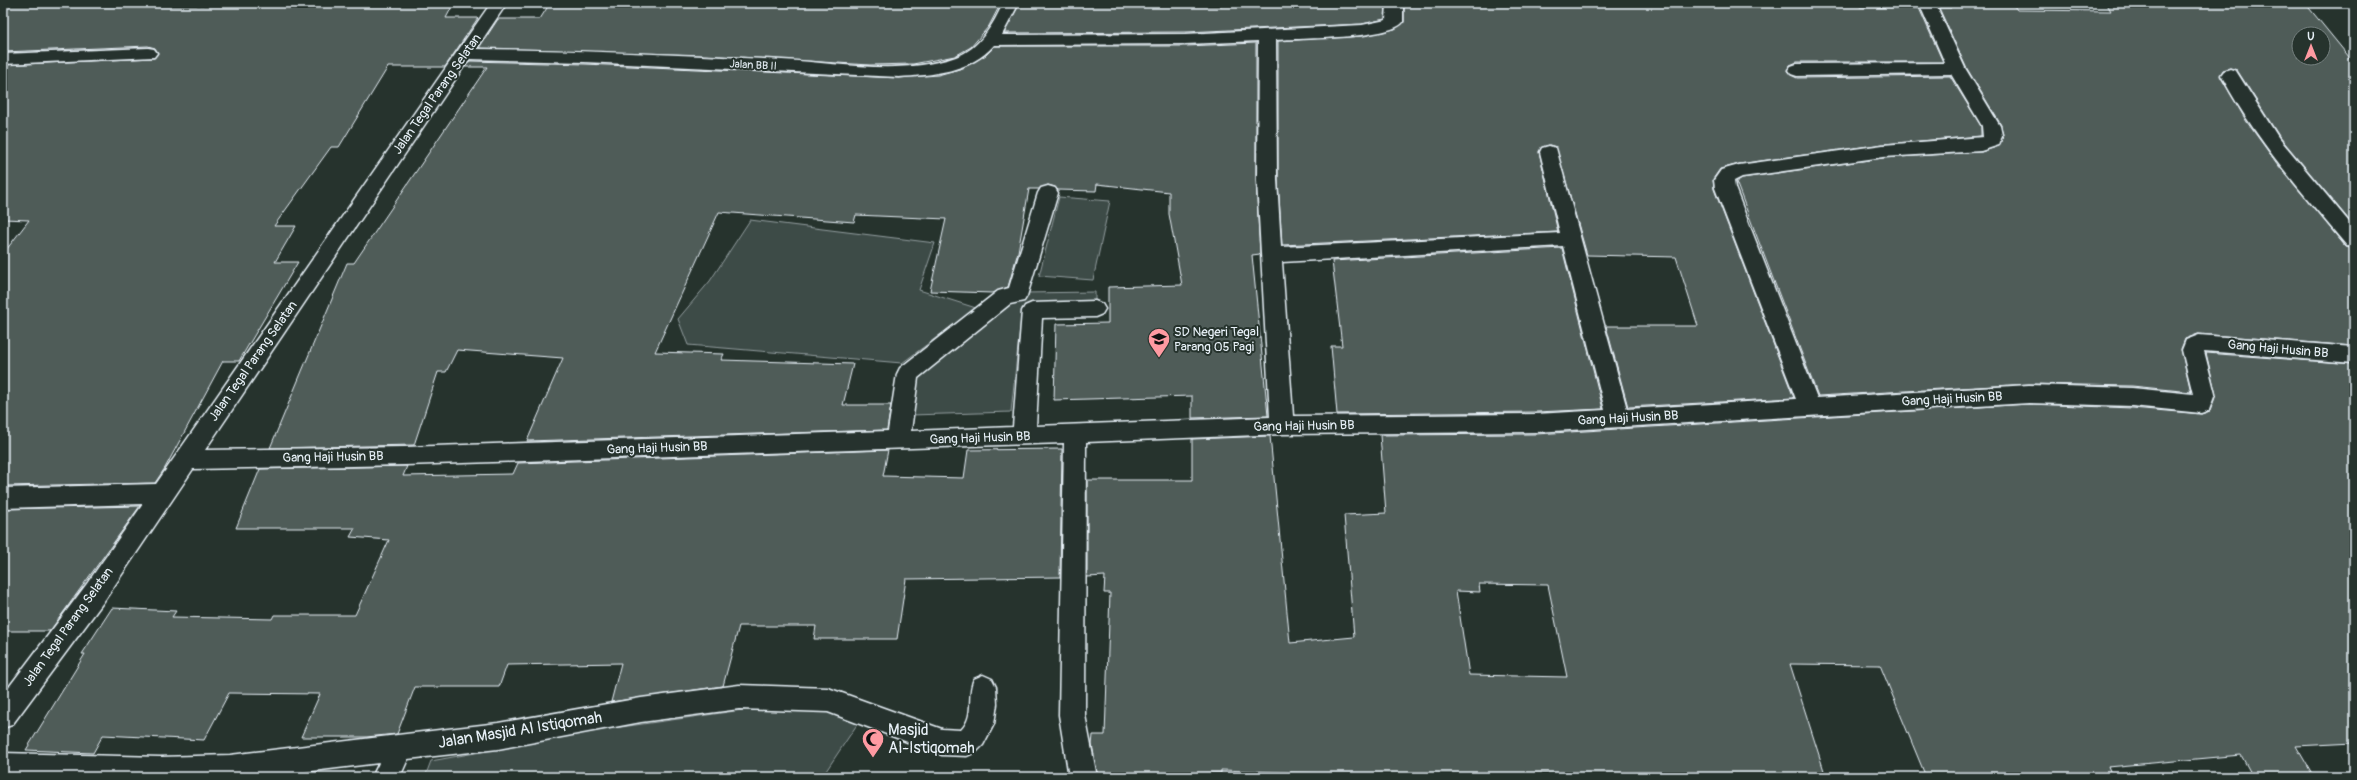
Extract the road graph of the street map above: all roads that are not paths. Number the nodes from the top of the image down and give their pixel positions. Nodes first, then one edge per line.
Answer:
1 (499, 3) edge
2 (1011, 3) edge
3 (1395, 3) edge
4 (1926, 3) edge
5 (1267, 35) junction
6 (989, 40) junction
7 (148, 54) dead end
8 (464, 54) junction
9 (3, 59) edge
10 (1956, 68) junction
11 (1797, 70) dead end
12 (2230, 75) dead end
13 (1549, 152) dead end
14 (1048, 193) dead end
15 (1571, 239) junction
16 (2354, 241) edge
17 (1272, 254) junction
18 (1095, 309) dead end
19 (2354, 355) edge
20 (1810, 408) junction
21 (1618, 418) junction
22 (1282, 425) junction
23 (1075, 434) junction
24 (1024, 436) junction
25 (898, 440) junction
26 (184, 460) junction
27 (162, 494) junction
28 (3, 498) edge
29 (983, 687) dead end
30 (3, 716) edge
31 (399, 750) junction
32 (3, 766) edge
33 (386, 777) edge
34 (1083, 777) edge

1 - 8 street, Jalan Tegal Parang Selatan
2 - 6 street, Jalan BB II
3 - 5 street
4 - 10 street
5 - 6 street
5 - 17 street
6 - 8 street, Jalan BB II
7 - 9 street
8 - 26 street, Jalan Tegal Parang Selatan
10 - 11 street
10 - 20 street
12 - 16 street
13 - 15 street
14 - 25 street
15 - 17 street
15 - 21 street
17 - 22 street
18 - 24 street
19 - 20 street, Gang Haji Husin BB
20 - 21 street, Gang Haji Husin BB
21 - 22 street, Gang Haji Husin BB
22 - 23 street, Gang Haji Husin BB
23 - 24 street, Gang Haji Husin BB
23 - 34 street
24 - 25 street, Gang Haji Husin BB
25 - 26 street, Gang Haji Husin BB
26 - 27 street, Jalan Tegal Parang Selatan
27 - 28 street
27 - 30 street, Jalan Tegal Parang Selatan
29 - 31 street, Jalan Masjid Al Istiqomah
31 - 32 street, Jalan Masjid Al Istiqomah
31 - 33 street

